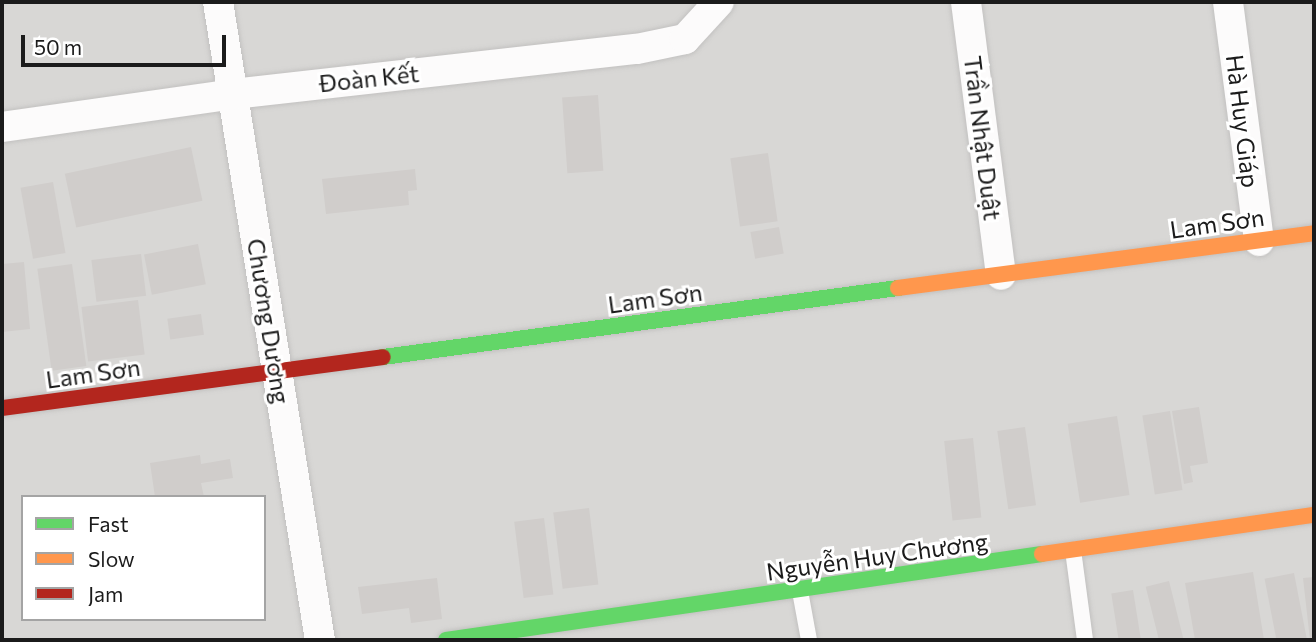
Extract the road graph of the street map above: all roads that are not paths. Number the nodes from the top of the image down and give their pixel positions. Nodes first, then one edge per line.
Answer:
1 (218, 2) edge
2 (719, 2) edge
3 (966, 2) edge
4 (1228, 2) edge
5 (233, 93) junction
6 (2, 127) edge
7 (1314, 233) edge
8 (1259, 241) junction
9 (1001, 275) junction
10 (277, 371) junction
11 (2, 408) edge
12 (1314, 514) edge
13 (1073, 550) junction
14 (800, 591) junction
15 (320, 640) edge
16 (446, 640) edge
17 (808, 640) edge
18 (1085, 640) edge

1 - 5 street, Chương Dương
2 - 5 street, Đoàn Kết
3 - 9 street, Trần Nhật Duật
4 - 8 street, Hà Huy Giáp
5 - 6 street, Đoàn Kết
5 - 10 street, Chương Dương
7 - 8 street, Lam Sơn
8 - 9 street, Lam Sơn
9 - 10 street, Lam Sơn
10 - 11 street, Lam Sơn
10 - 15 street, Chương Dương
12 - 13 street, Nguyễn Huy Chương
13 - 14 street, Nguyễn Huy Chương
13 - 18 lane
14 - 16 street, Nguyễn Huy Chương
14 - 17 lane

